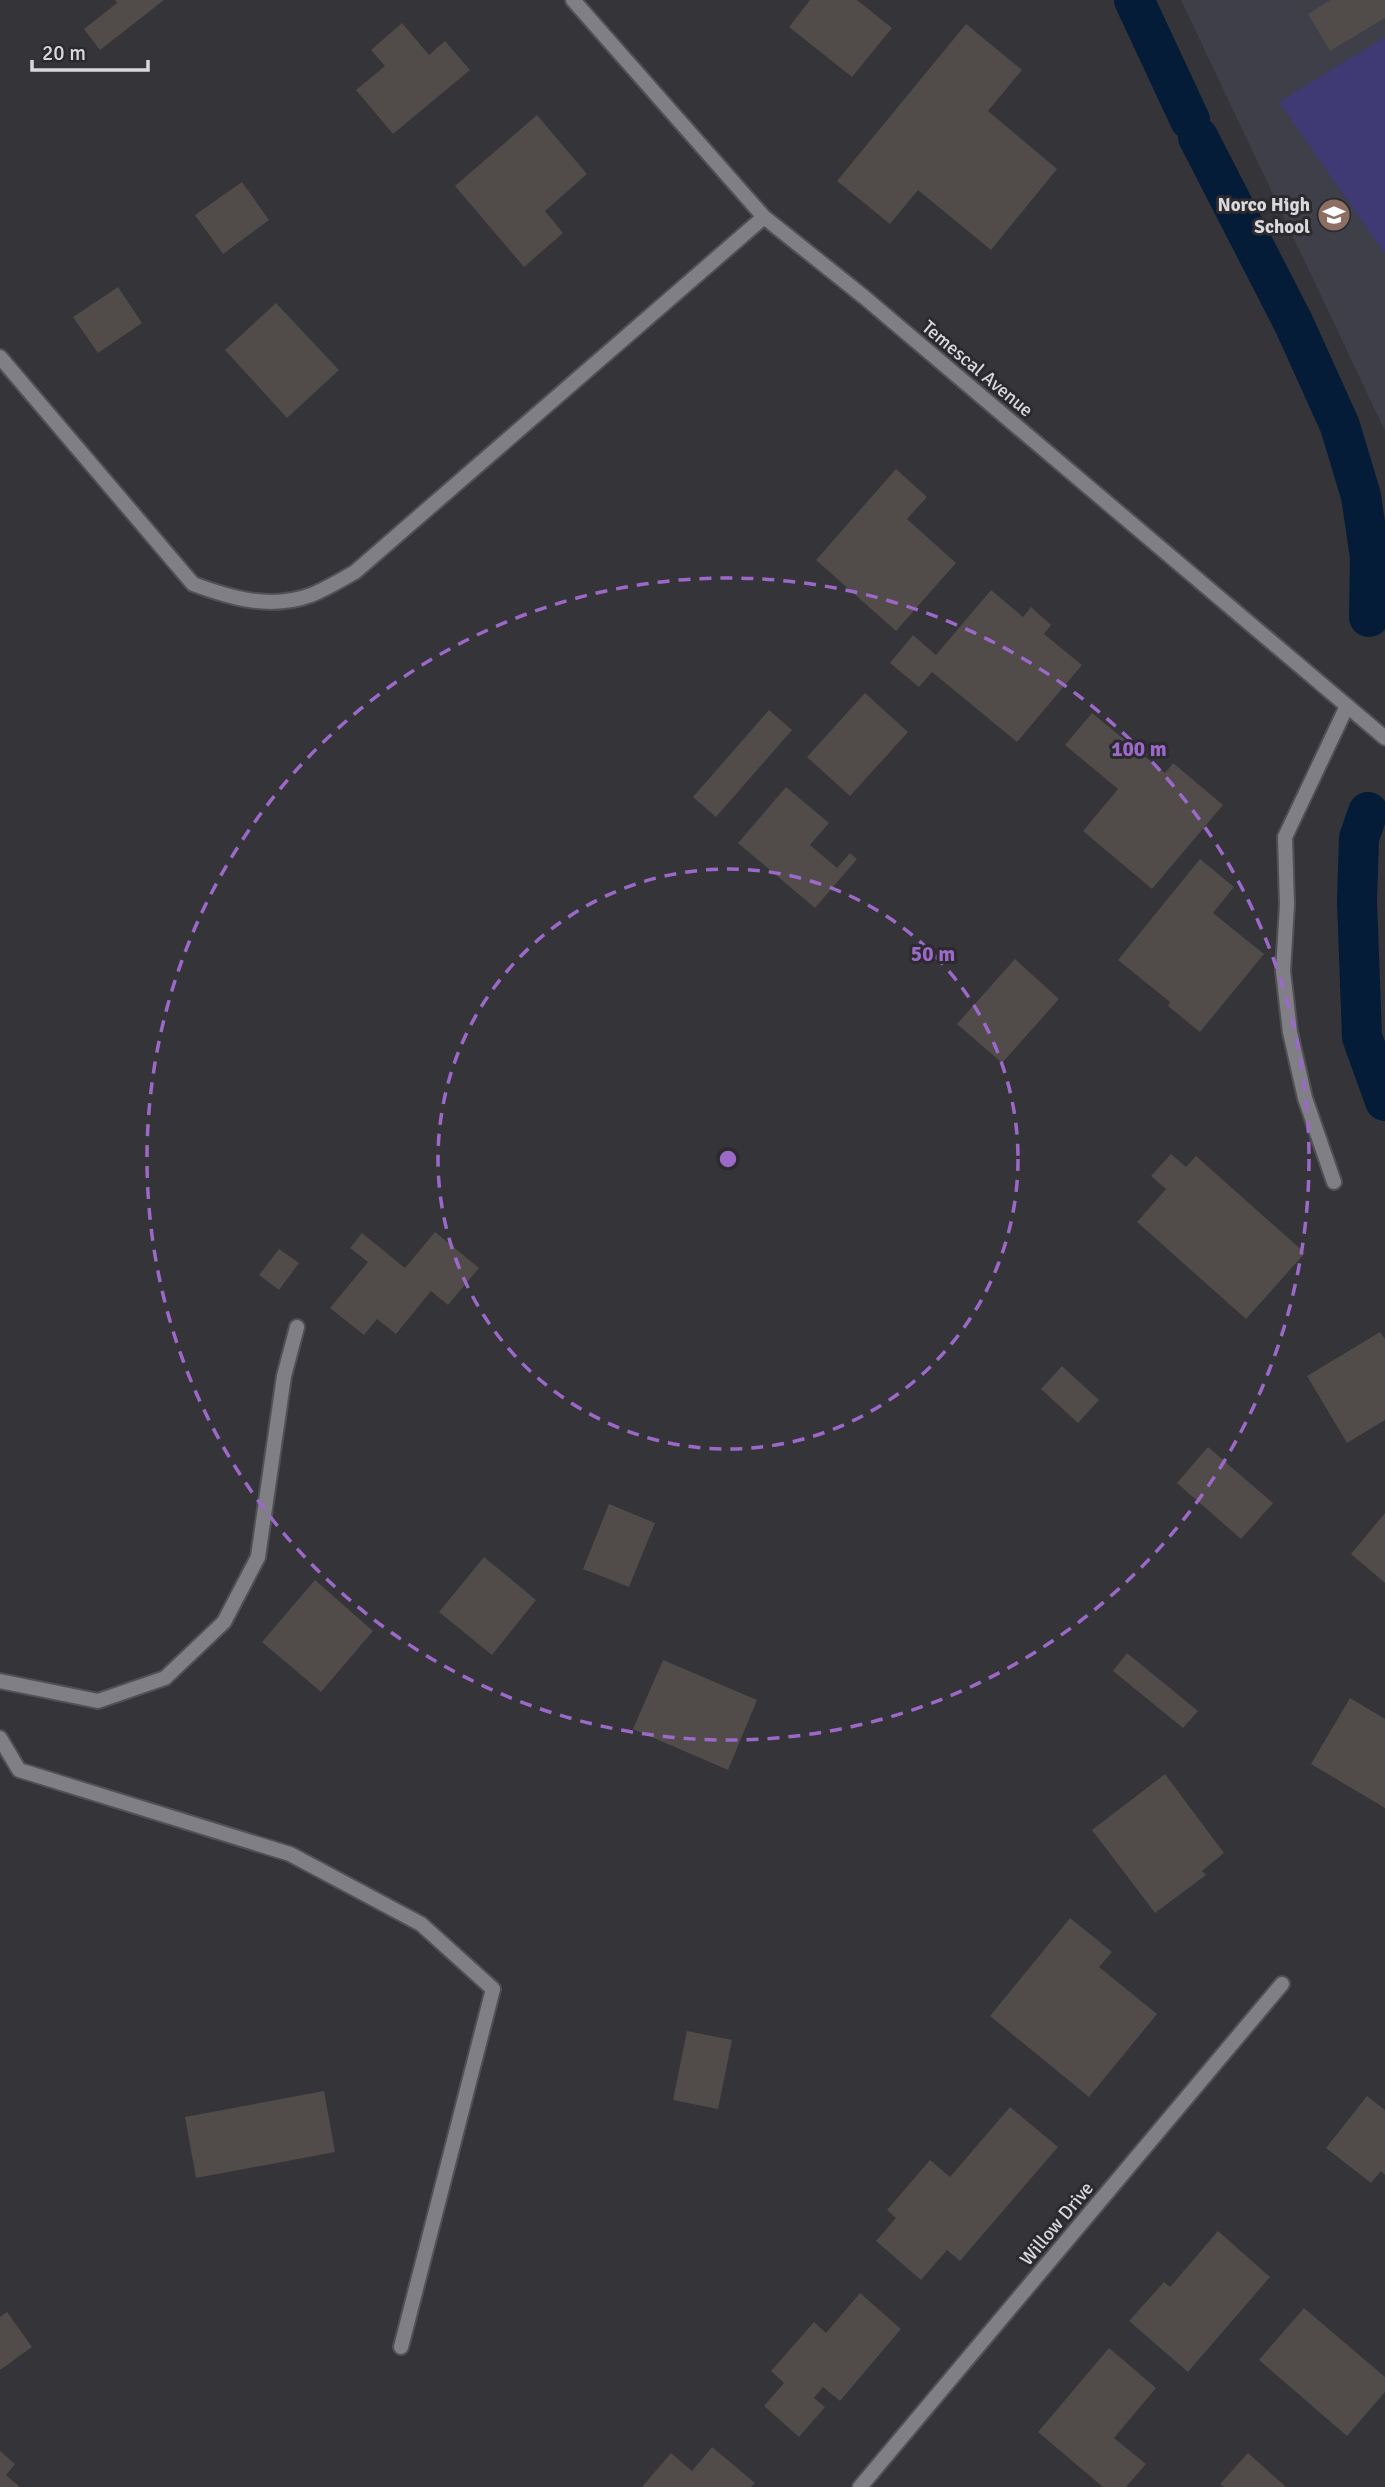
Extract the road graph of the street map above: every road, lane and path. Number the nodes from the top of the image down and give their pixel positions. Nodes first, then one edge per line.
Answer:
1 (573, 0) edge
2 (764, 217) junction
3 (0, 357) edge
4 (1347, 706) junction
5 (1385, 738) edge
6 (1334, 1182) dead end
7 (297, 1327) dead end
8 (0, 1681) edge
9 (0, 1738) edge
10 (1282, 1984) dead end
11 (401, 2347) dead end
12 (860, 2487) edge

1 - 2 street, Temescal Avenue
2 - 3 street
2 - 4 street, Temescal Avenue
4 - 5 street, Temescal Avenue
4 - 6 street
7 - 8 street
9 - 11 street
10 - 12 street, Willow Drive

